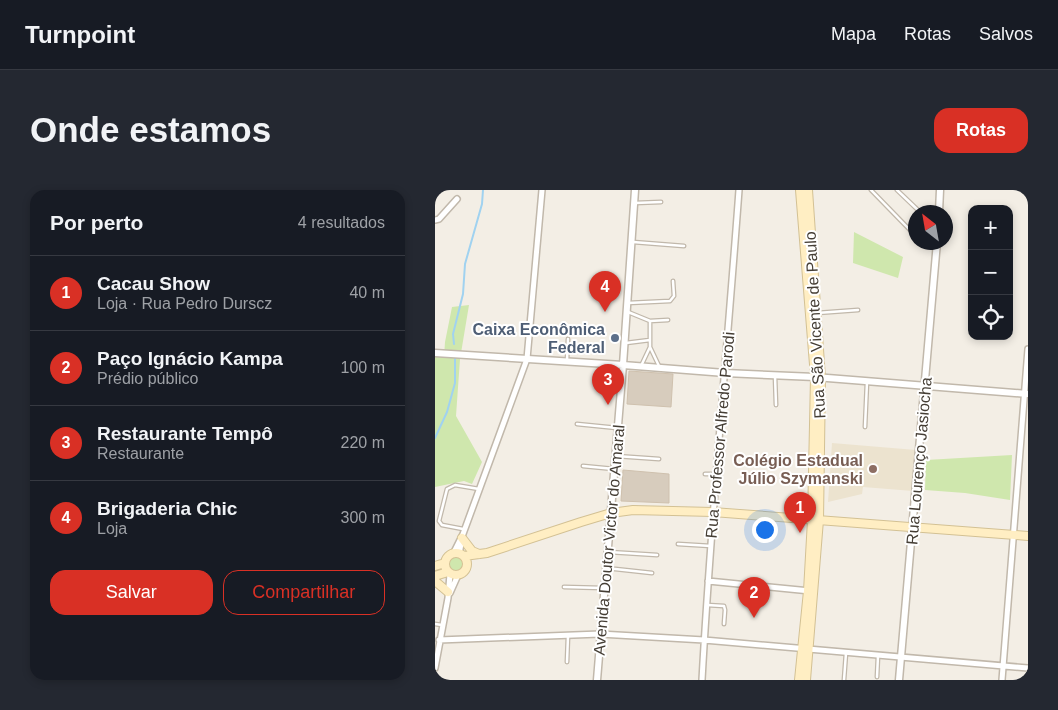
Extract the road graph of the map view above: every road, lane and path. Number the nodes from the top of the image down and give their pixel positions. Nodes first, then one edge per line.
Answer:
1 (542, 190) edge
2 (635, 190) edge
3 (739, 190) edge
4 (800, 190) edge
5 (807, 190) edge
6 (871, 190) edge
7 (897, 190) edge
8 (940, 190) edge
9 (457, 199) dead end
10 (661, 202) dead end
11 (634, 203) junction
12 (913, 205) edge
13 (939, 205) edge
14 (435, 220) edge
15 (908, 228) edge
16 (632, 242) junction
17 (685, 246) dead end
18 (936, 250) edge
19 (673, 281) dead end
20 (627, 303) junction
21 (858, 310) dead end
22 (627, 312) junction
23 (817, 313) junction
24 (668, 320) dead end
25 (650, 321) junction
26 (568, 339) dead end
27 (650, 340) junction
28 (625, 343) junction
29 (650, 347) junction
30 (1028, 349) edge
31 (435, 353) edge
32 (527, 359) junction
33 (567, 361) junction
34 (600, 363) junction
35 (623, 365) junction
36 (640, 366) junction
37 (659, 368) junction
38 (725, 373) junction
39 (775, 376) junction
40 (818, 378) junction
41 (867, 382) junction
42 (621, 384) junction
43 (925, 387) junction
44 (1026, 394) edge
45 (775, 405) dead end
46 (577, 424) dead end
47 (618, 428) junction
48 (865, 428) dead end
49 (615, 456) junction
50 (659, 459) dead end
51 (583, 466) dead end
52 (615, 469) junction
53 (705, 474) dead end
54 (716, 474) junction
55 (479, 489) junction
56 (713, 512) junction
57 (611, 513) junction
58 (816, 520) junction
59 (913, 527) junction
60 (463, 534) junction
61 (1013, 534) junction
62 (1028, 536) edge
63 (678, 544) dead end
64 (711, 546) junction
65 (607, 552) junction
66 (459, 554) junction
67 (483, 554) junction
68 (657, 555) dead end
69 (445, 563) junction
70 (435, 566) edge
71 (467, 568) junction
72 (606, 568) junction
73 (652, 573) dead end
74 (452, 574) junction
75 (435, 576) edge
76 (435, 581) edge
77 (708, 581) junction
78 (564, 587) dead end
79 (604, 588) junction
80 (810, 591) junction
81 (448, 595) junction
82 (707, 604) junction
83 (435, 624) edge
84 (724, 624) dead end
85 (442, 625) junction
86 (600, 634) junction
87 (568, 635) junction
88 (439, 640) junction
89 (704, 640) junction
90 (436, 649) edge
91 (805, 649) junction
92 (846, 653) junction
93 (878, 655) junction
94 (902, 657) junction
95 (567, 662) dead end
96 (1003, 666) junction
97 (435, 668) edge
98 (1028, 668) edge
99 (877, 677) dead end
100 (597, 680) edge
101 (702, 680) edge
102 (799, 680) edge
103 (806, 680) edge
104 (844, 680) edge
105 (899, 680) edge
106 (1002, 680) edge

1 - 32 street
2 - 11 street, Avenida Doutor Victor do Amaral
3 - 38 street, Rua Professor Alfredo Parodi
4 - 40 main road, Rua São Vicente de Paulo
5 - 23 main road, Rua São Vicente de Paulo
6 - 15 lane
7 - 12 lane
8 - 13 street
9 - 14 street
10 - 11 lane
11 - 16 street, Avenida Doutor Victor do Amaral
16 - 17 lane
16 - 20 street, Avenida Doutor Victor do Amaral
18 - 43 street, Rua Lourenço Jasiocha
19 - 20 lane
20 - 22 street, Avenida Doutor Victor do Amaral
21 - 23 lane
22 - 25 lane
22 - 28 street, Avenida Doutor Victor do Amaral
23 - 40 main road, Rua São Vicente de Paulo
24 - 25 lane
25 - 27 lane
26 - 33 lane
27 - 28 lane
27 - 29 lane
28 - 35 street, Avenida Doutor Victor do Amaral
29 - 36 lane
29 - 37 lane
30 - 44 street
31 - 32 street
32 - 33 street
32 - 55 street
33 - 34 street
34 - 35 street
34 - 42 lane
35 - 36 street
35 - 42 street, Avenida Doutor Victor do Amaral
36 - 37 street
37 - 38 street
38 - 39 street
38 - 54 street, Rua Professor Alfredo Parodi
39 - 40 street
39 - 45 lane
40 - 41 street
40 - 58 main road, Rua São Vicente de Paulo
41 - 43 street
41 - 48 lane
42 - 47 street, Avenida Doutor Victor do Amaral
43 - 44 street
43 - 59 street, Rua Lourenço Jasiocha
44 - 61 street
46 - 47 lane
47 - 49 street, Avenida Doutor Victor do Amaral
49 - 50 lane
49 - 52 street, Avenida Doutor Victor do Amaral
51 - 52 lane
52 - 57 street, Avenida Doutor Victor do Amaral
53 - 54 lane
54 - 56 street, Rua Professor Alfredo Parodi
55 - 60 street
55 - 60 lane
56 - 57 main road
56 - 58 main road
56 - 64 street, Rua Professor Alfredo Parodi
57 - 65 street, Avenida Doutor Victor do Amaral
57 - 67 main road
58 - 59 main road
58 - 80 main road, Rua São Vicente de Paulo
59 - 61 main road
59 - 94 street, Rua Lourenço Jasiocha
60 - 66 street
60 - 67 main road
61 - 62 main road
61 - 96 street
63 - 64 lane
64 - 77 street, Rua Professor Alfredo Parodi
65 - 68 lane
65 - 72 street, Avenida Doutor Victor do Amaral
66 - 67 main road
66 - 69 main road
66 - 71 main road
67 - 71 main road
69 - 70 main road
69 - 74 main road
71 - 74 main road
72 - 73 lane
72 - 79 street, Avenida Doutor Victor do Amaral
74 - 75 main road
74 - 81 street
76 - 81 main road
77 - 80 street
77 - 82 street, Rua Professor Alfredo Parodi
78 - 79 lane
79 - 86 street, Avenida Doutor Victor do Amaral
80 - 91 main road, Rua São Vicente de Paulo
81 - 85 street
82 - 84 lane
82 - 89 street, Rua Professor Alfredo Parodi
83 - 85 lane
85 - 88 street
86 - 87 street
86 - 89 street
86 - 100 street, Avenida Doutor Victor do Amaral
87 - 88 street
87 - 95 lane
88 - 90 street
89 - 91 street
89 - 101 street, Rua Professor Alfredo Parodi
90 - 97 street
91 - 92 street
91 - 102 main road
91 - 103 main road
92 - 93 street
92 - 104 lane
93 - 94 street
93 - 99 lane
94 - 96 street
94 - 105 street, Rua Lourenço Jasiocha
96 - 98 street
96 - 106 street

